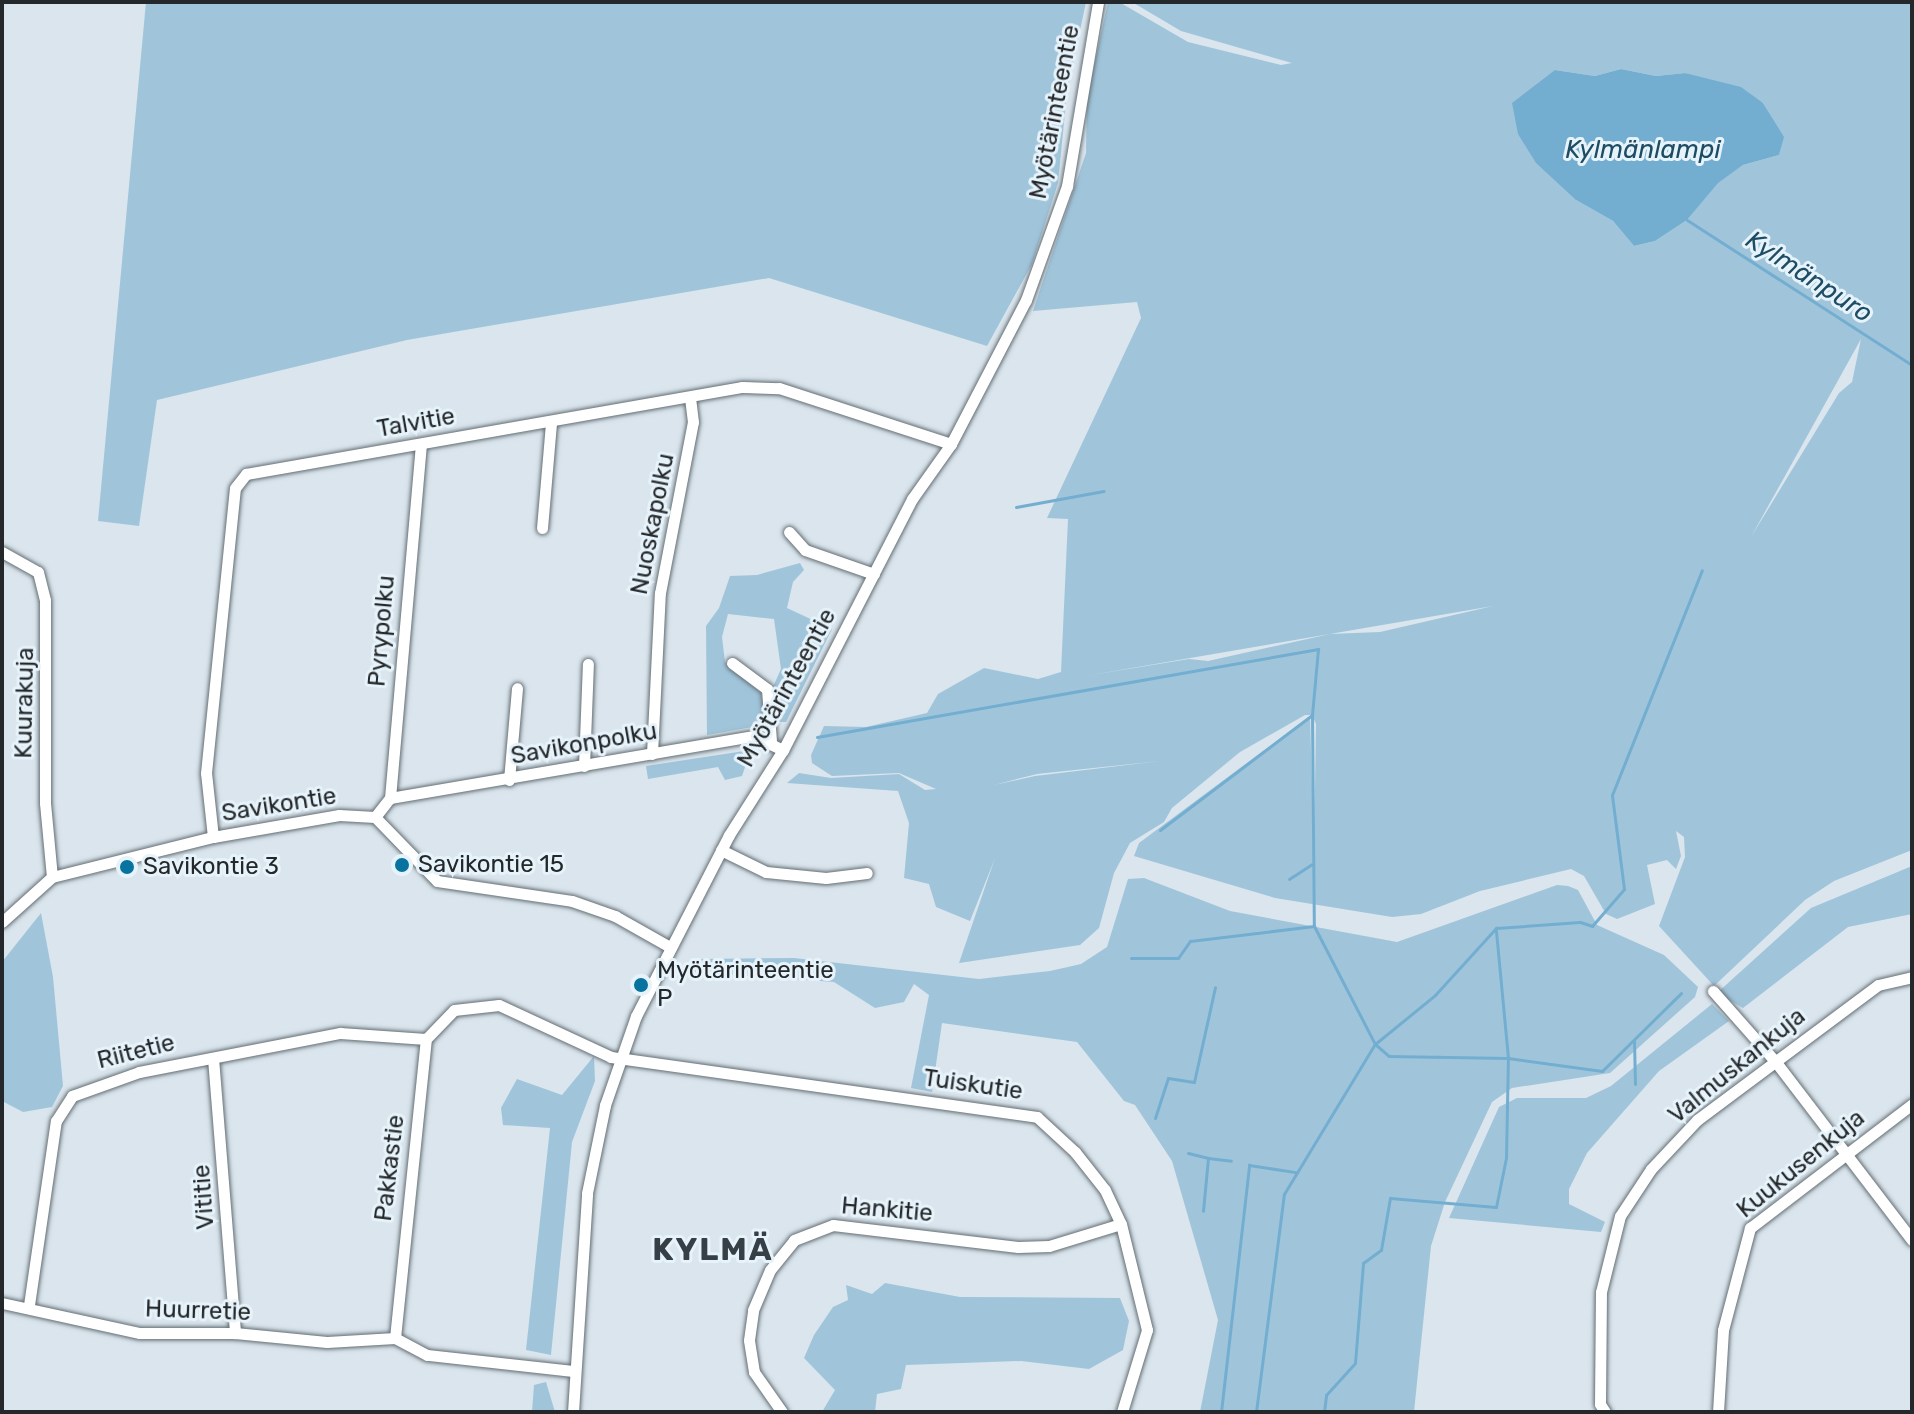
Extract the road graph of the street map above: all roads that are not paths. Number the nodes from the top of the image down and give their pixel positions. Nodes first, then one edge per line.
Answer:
1 (1098, 2) edge
2 (690, 399) junction
3 (551, 422) junction
4 (951, 444) junction
5 (421, 445) junction
6 (542, 528) dead end
7 (789, 532) dead end
8 (2, 552) edge
9 (874, 574) junction
10 (732, 663) dead end
11 (588, 664) dead end
12 (517, 688) dead end
13 (771, 741) junction
14 (783, 750) junction
15 (652, 754) junction
16 (584, 766) junction
17 (509, 780) junction
18 (390, 798) junction
19 (375, 817) junction
20 (213, 837) junction
21 (721, 850) junction
22 (867, 873) dead end
23 (52, 877) junction
24 (2, 922) edge
25 (670, 947) junction
26 (1912, 977) edge
27 (1713, 991) dead end
28 (426, 1039) junction
29 (621, 1055) junction
30 (213, 1058) junction
31 (1775, 1061) junction
32 (1912, 1104) edge
33 (1844, 1153) junction
34 (1121, 1224) junction
35 (1912, 1240) edge
36 (2, 1303) edge
37 (29, 1305) junction
38 (235, 1333) junction
39 (395, 1338) junction
40 (573, 1371) junction
41 (573, 1412) edge
42 (782, 1412) edge
43 (1122, 1412) edge
44 (1605, 1412) edge
45 (1718, 1412) edge

1 - 4 street, Myötärinteentie
2 - 3 street, Talvitie
2 - 4 street, Talvitie
2 - 15 street, Nuoskapolku
3 - 5 street, Talvitie
3 - 6 street
4 - 9 street, Myötärinteentie
5 - 18 street, Pyrypolku
5 - 20 street, Talvitie
7 - 9 street
8 - 23 street, Kuurakuja
9 - 14 street, Myötärinteentie
10 - 13 street
11 - 16 street
12 - 17 street
13 - 14 street
13 - 15 street, Savikonpolku
14 - 21 street, Myötärinteentie
15 - 16 street, Savikonpolku
16 - 17 street, Savikonpolku
17 - 18 street, Savikonpolku
18 - 19 street
19 - 20 street, Savikontie
19 - 25 street
20 - 23 street, Savikontie
21 - 22 street
21 - 25 street, Myötärinteentie
23 - 24 street
25 - 29 street, Myötärinteentie
26 - 31 street, Valmuskankuja
27 - 31 street
28 - 29 street
28 - 30 street, Riitetie
28 - 39 street, Pakkastie
29 - 34 street, Tuiskutie
29 - 40 street, Myötärinteentie
30 - 37 street, Riitetie
30 - 38 street, Vititie
31 - 33 street
31 - 44 street, Valmuskankuja
32 - 33 street, Kuukusenkuja
33 - 35 street
33 - 45 street, Kuukusenkuja
34 - 42 street, Hankitie
34 - 43 street, Tuiskutie
36 - 37 street, Huurretie
37 - 38 street, Huurretie
38 - 39 street, Huurretie
39 - 40 street
40 - 41 street, Myötärinteentie

